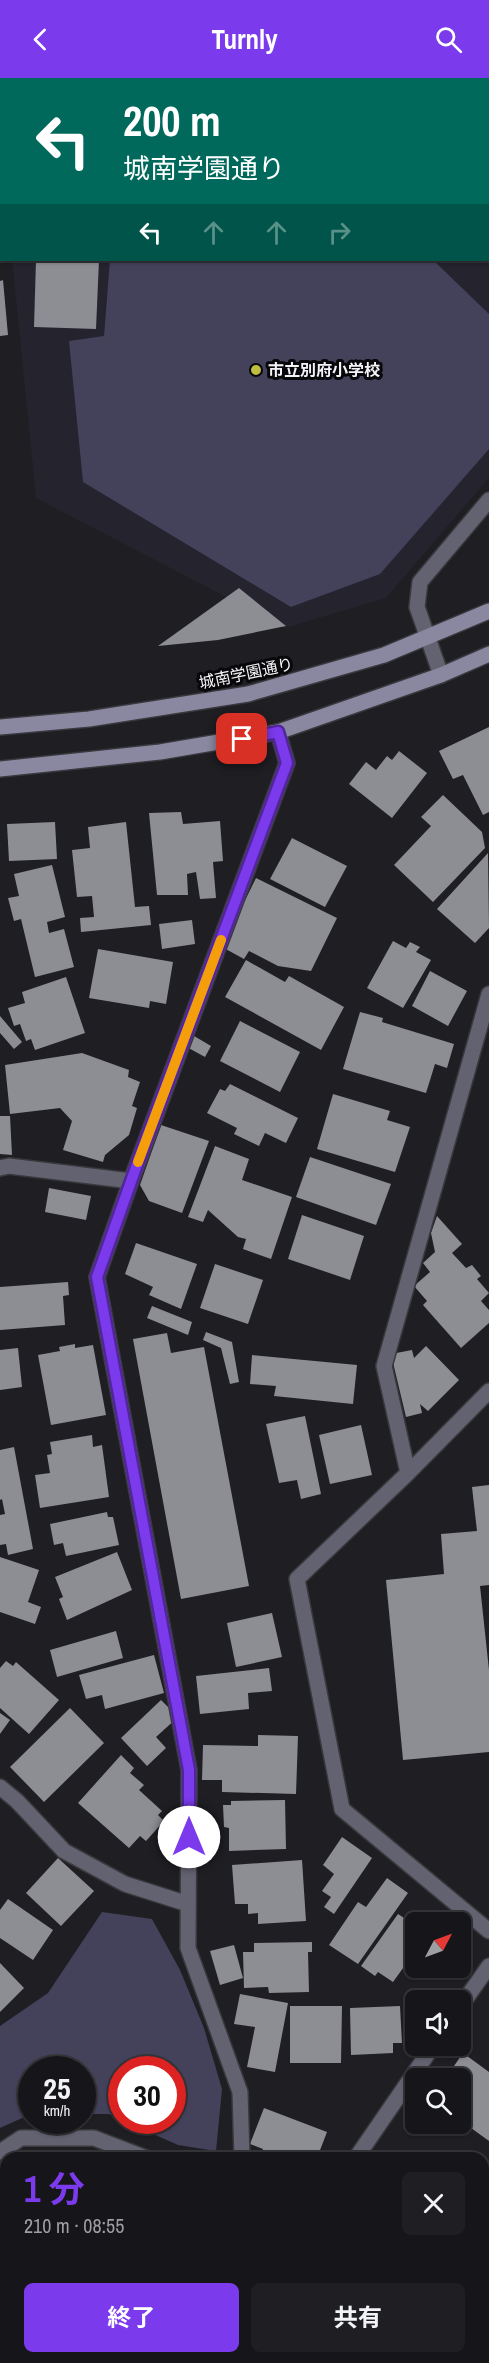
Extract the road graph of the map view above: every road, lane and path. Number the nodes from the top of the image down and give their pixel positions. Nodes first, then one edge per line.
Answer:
1 (489, 500) edge
2 (489, 611) edge
3 (427, 638) junction
4 (489, 654) edge
5 (441, 675) junction
6 (0, 727) edge
7 (278, 732) junction
8 (0, 768) edge
9 (489, 994) edge
10 (0, 1168) edge
11 (131, 1181) junction
12 (489, 1391) edge
13 (408, 1473) junction
14 (0, 1787) edge
15 (188, 1904) junction
16 (489, 1931) edge
17 (489, 1966) edge
18 (471, 1991) edge
19 (427, 2056) edge
20 (0, 2152) edge
21 (129, 2152) edge
22 (242, 2152) edge
23 (360, 2152) edge

1 - 3 street
2 - 3 street, 城南学園通り
3 - 5 street
3 - 6 street, 城南学園通り
4 - 5 street
5 - 7 street
7 - 8 street
7 - 11 street
9 - 13 street
10 - 11 street
11 - 15 street
12 - 13 street
13 - 16 street
14 - 15 street
15 - 22 street
17 - 18 street
19 - 23 street
20 - 21 street

